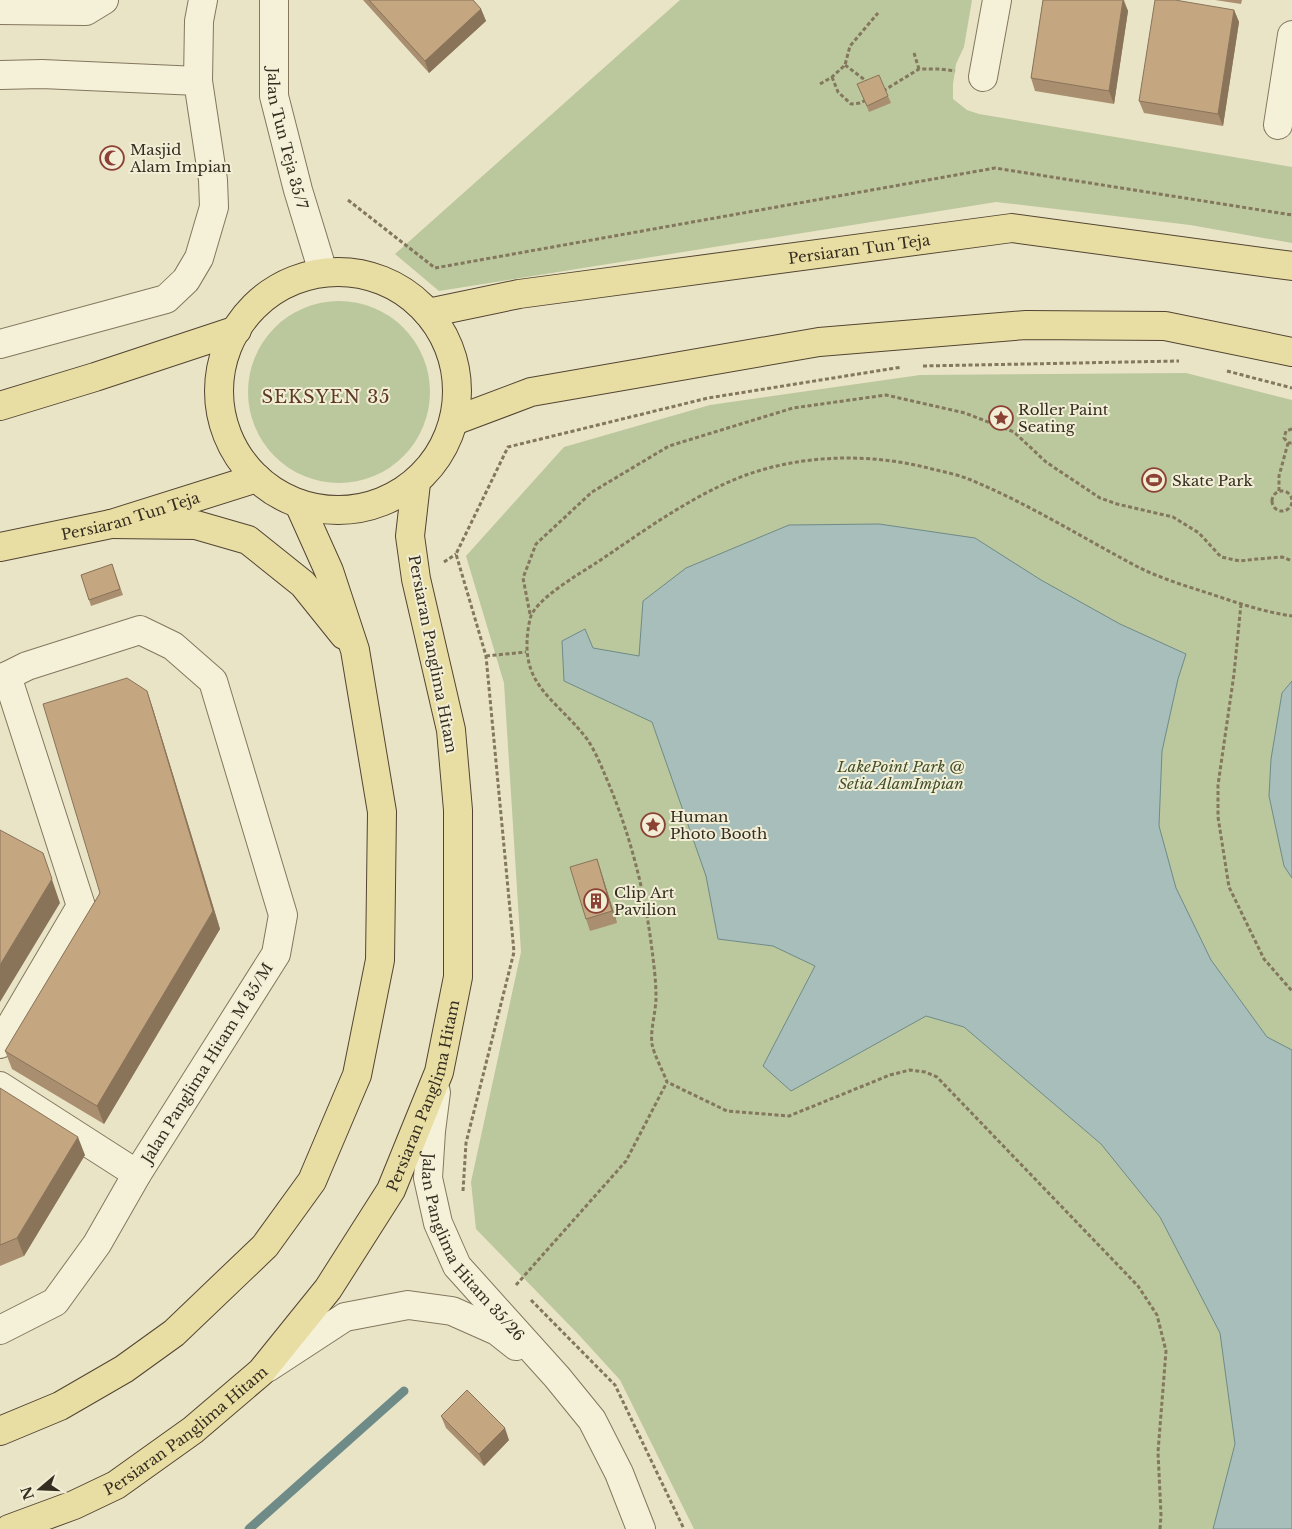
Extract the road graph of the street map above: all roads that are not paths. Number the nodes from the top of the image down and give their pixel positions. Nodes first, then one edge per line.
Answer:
1 (104, 0) edge
2 (203, 0) edge
3 (274, 0) edge
4 (997, 0) edge
5 (0, 10) edge
6 (1292, 35) edge
7 (0, 75) edge
8 (983, 77) road end
9 (198, 80) junction
10 (1278, 125) dead end
11 (1292, 266) edge
12 (323, 272) junction
13 (428, 313) junction
14 (237, 330) junction
15 (0, 344) edge
16 (1292, 352) edge
17 (0, 406) edge
18 (454, 421) junction
19 (257, 478) junction
20 (416, 483) junction
21 (299, 504) junction
22 (111, 524) junction
23 (0, 547) edge
24 (355, 650) junction
25 (3, 680) edge
26 (0, 1044) edge
27 (439, 1072) junction
28 (0, 1086) edge
29 (137, 1174) junction
30 (0, 1330) edge
31 (260, 1372) junction
32 (557, 1377) junction
33 (0, 1431) edge
34 (9, 1529) edge
35 (641, 1529) edge

1 - 5 street
2 - 9 street
3 - 12 street, Jalan Tun Teja 35/7
4 - 8 street
6 - 10 street
7 - 9 street
9 - 15 street
11 - 13 main road, Persiaran Tun Teja
12 - 13 main road
12 - 14 main road
13 - 18 main road
14 - 17 main road
14 - 19 main road
16 - 18 main road
18 - 20 main road
19 - 21 main road
19 - 22 main road, Persiaran Tun Teja
20 - 21 main road
20 - 27 main road, Persiaran Panglima Hitam
21 - 24 main road
22 - 23 main road, Persiaran Tun Teja
22 - 24 main road
24 - 33 main road
25 - 26 street
25 - 29 street, Jalan Panglima Hitam M 35/M
27 - 31 main road, Persiaran Panglima Hitam
27 - 32 street, Jalan Panglima Hitam 35/26
28 - 29 street
29 - 30 street, Jalan Panglima Hitam M 35/M
31 - 32 street, Jalan Panglima Hitam 35/26
31 - 34 main road, Persiaran Panglima Hitam
32 - 35 street, Jalan Panglima Hitam 35/26

